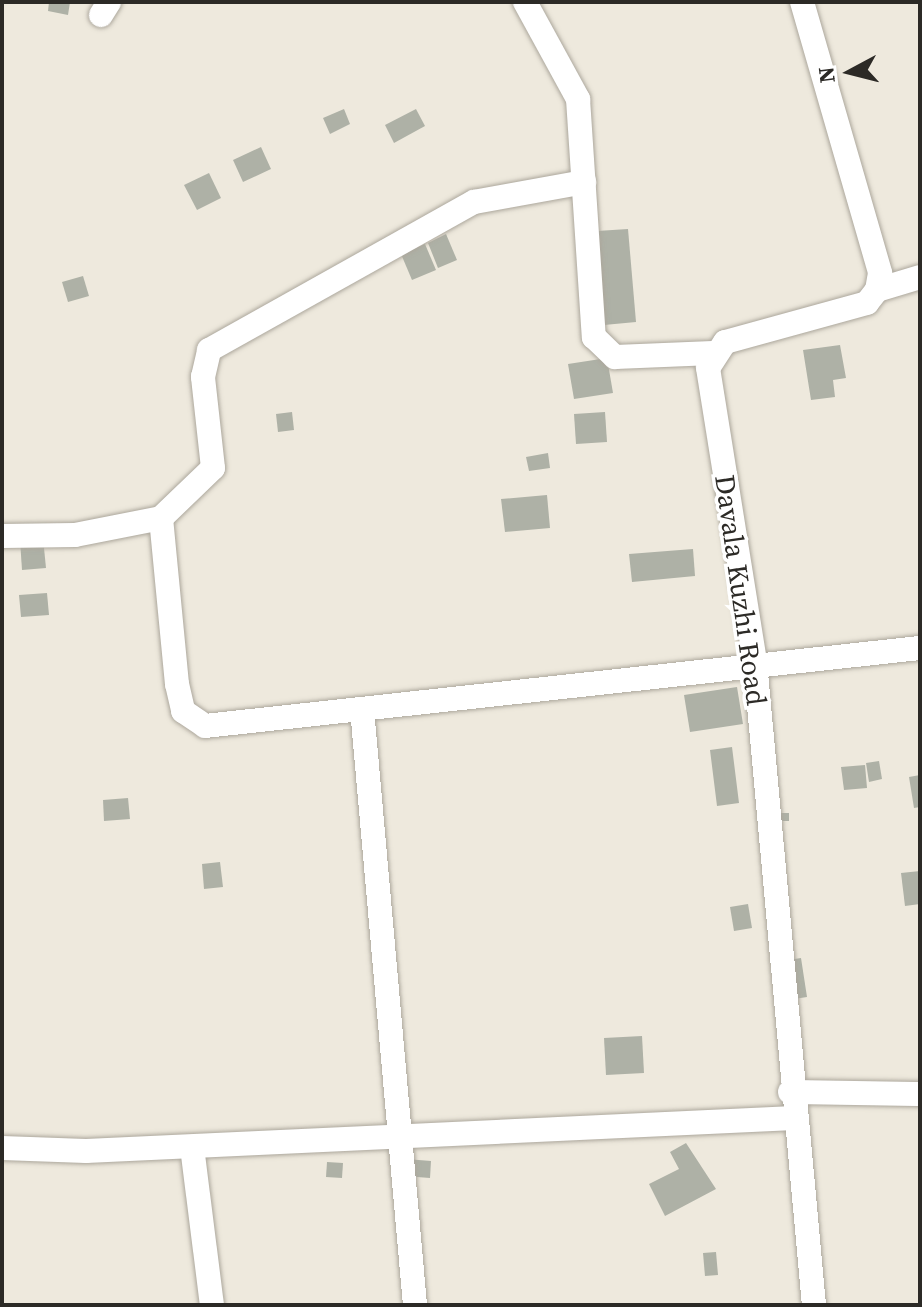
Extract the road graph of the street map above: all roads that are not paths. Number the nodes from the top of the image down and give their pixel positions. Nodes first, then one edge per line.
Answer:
1 (525, 2) edge
2 (802, 2) edge
3 (584, 182) junction
4 (920, 277) edge
5 (877, 290) junction
6 (713, 353) junction
7 (161, 518) junction
8 (2, 536) edge
9 (920, 648) edge
10 (755, 662) junction
11 (362, 709) junction
12 (790, 1092) junction
13 (920, 1094) edge
14 (794, 1118) junction
15 (401, 1138) junction
16 (192, 1147) junction
17 (2, 1148) edge
18 (212, 1305) edge
19 (415, 1305) edge
20 (814, 1305) edge

1 - 3 street
2 - 5 street
3 - 6 street
3 - 7 street
4 - 5 street
5 - 6 street
6 - 10 street, Davala Kuzhi Road
7 - 8 street
7 - 11 street
9 - 10 street
10 - 11 street
10 - 12 street, Davala Kuzhi Road
11 - 15 street
12 - 13 street
12 - 14 street, Davala Kuzhi Road
14 - 15 street
14 - 20 street, Davala Kuzhi Road
15 - 16 street
15 - 19 street
16 - 17 street
16 - 18 street

